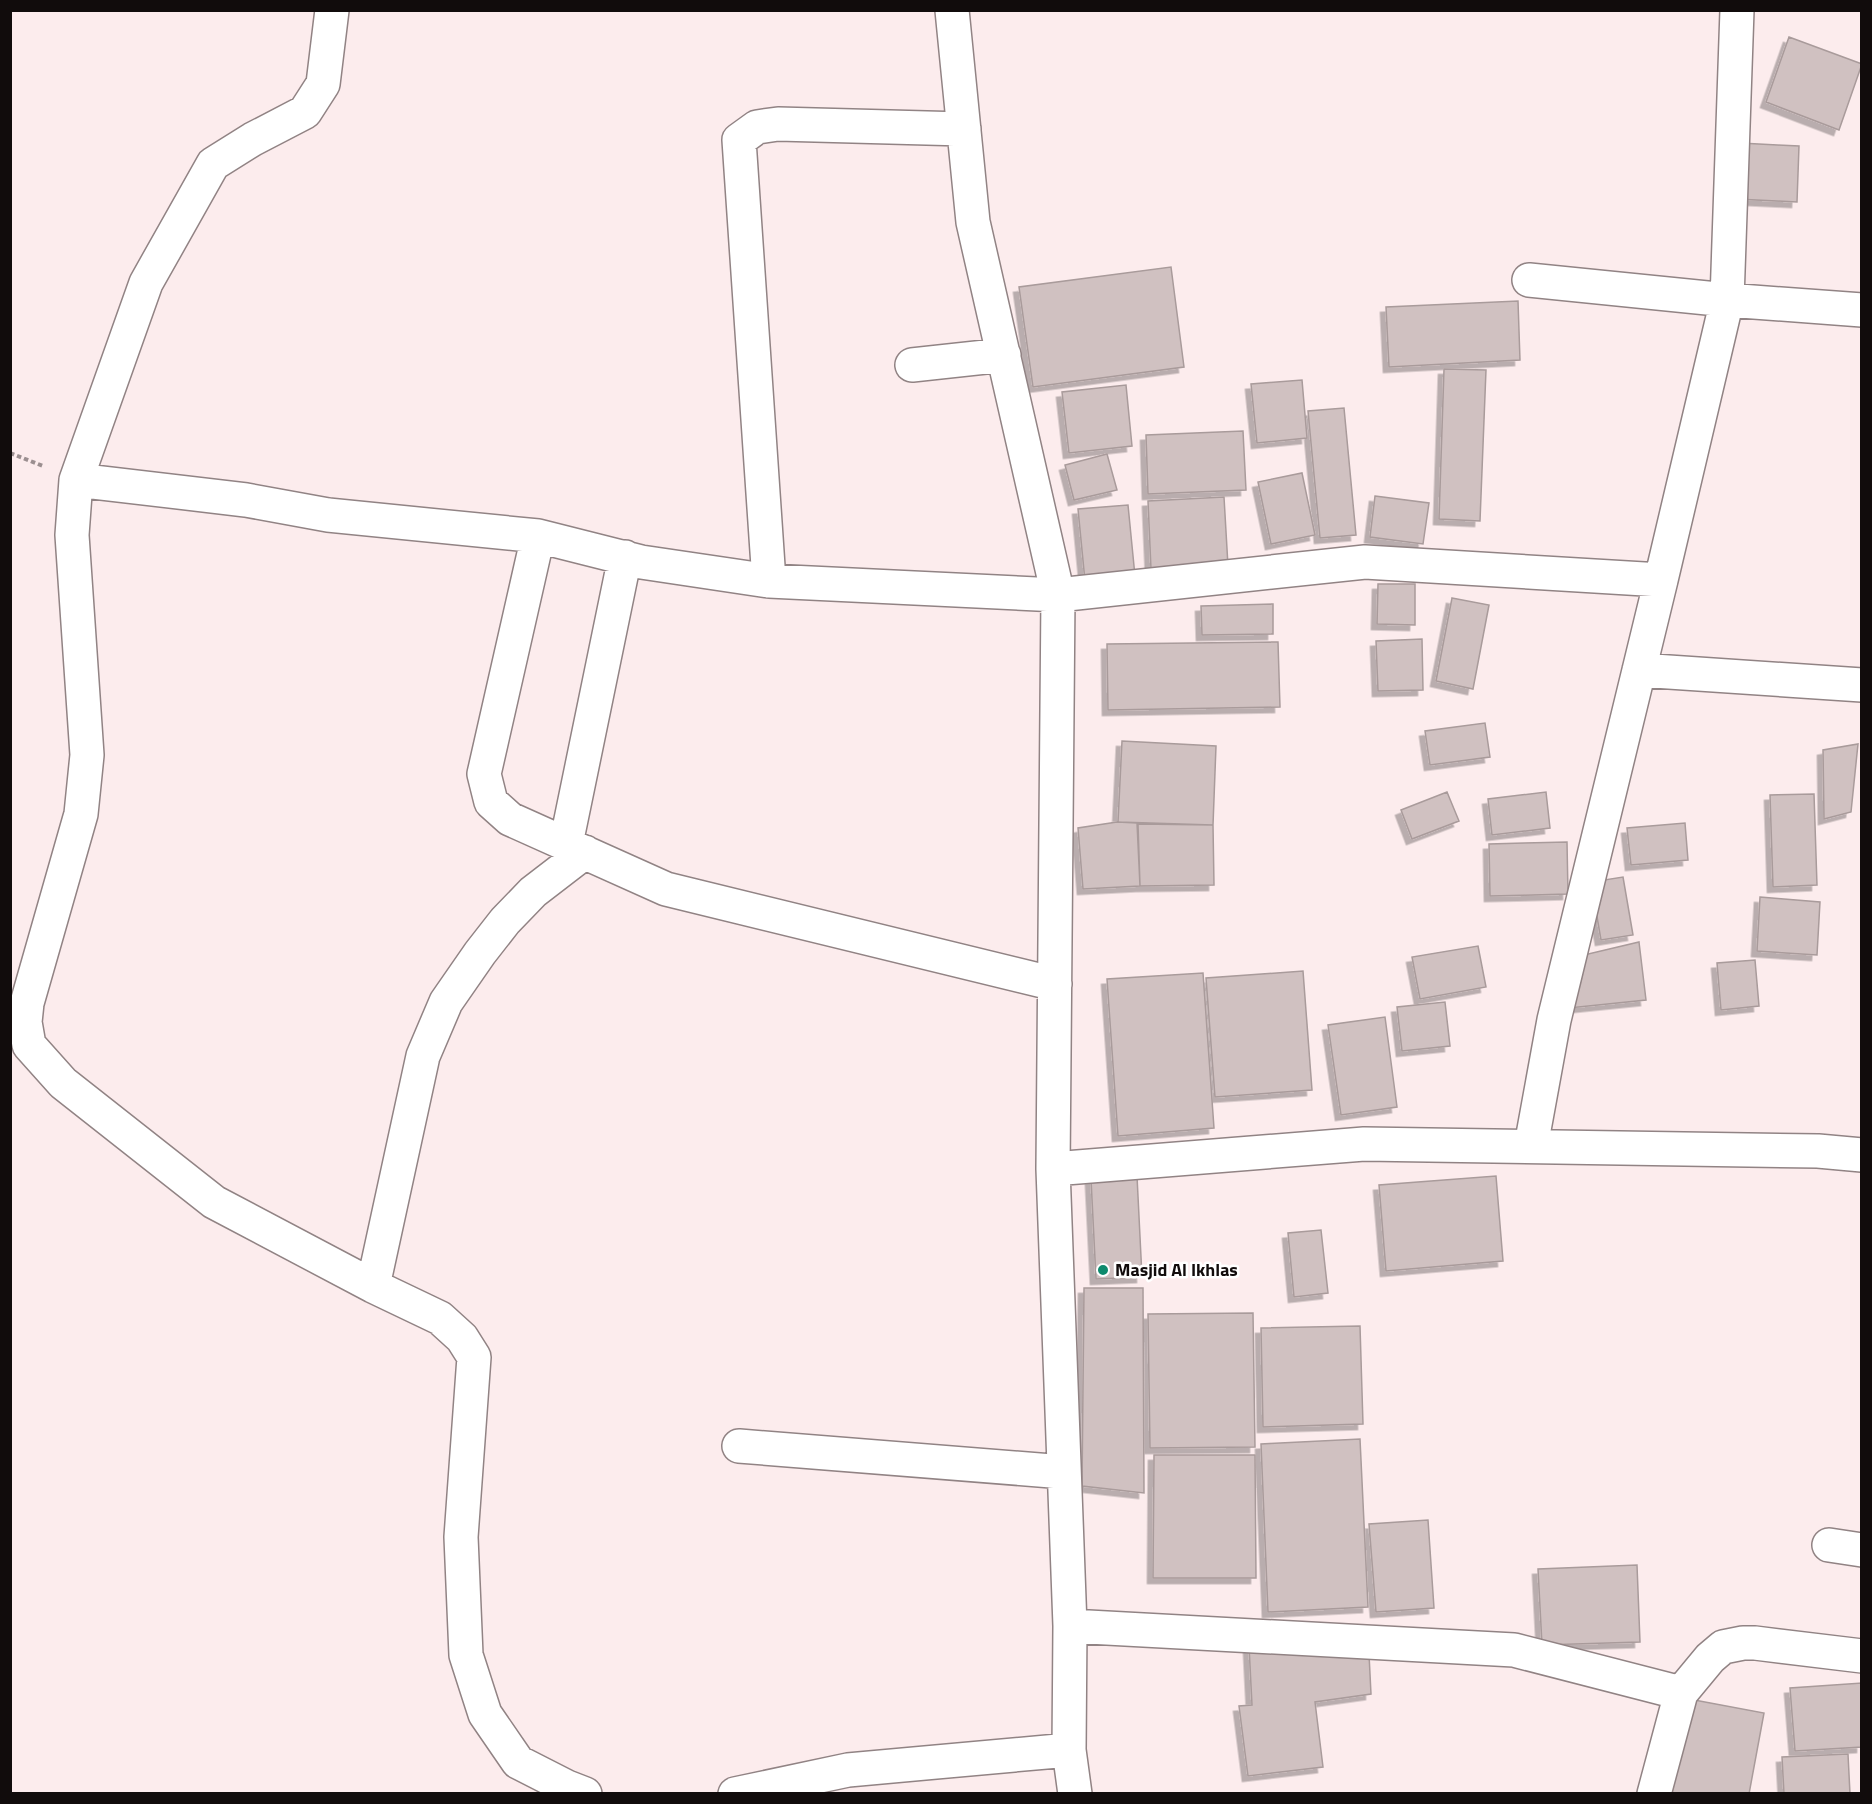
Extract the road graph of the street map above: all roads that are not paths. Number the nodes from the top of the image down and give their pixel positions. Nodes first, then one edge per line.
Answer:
1 (332, 10) edge
2 (952, 10) edge
3 (1737, 10) edge
4 (964, 129) junction
5 (1529, 280) dead end
6 (1727, 300) junction
7 (1862, 310) edge
8 (1004, 355) junction
9 (912, 366) dead end
10 (76, 480) junction
11 (537, 536) junction
12 (625, 557) junction
13 (1661, 580) junction
14 (769, 581) junction
15 (1058, 595) junction
16 (1639, 670) junction
17 (1862, 685) edge
18 (575, 848) junction
19 (1055, 984) junction
20 (1531, 1146) junction
21 (1862, 1155) edge
22 (1053, 1169) junction
23 (373, 1286) junction
24 (739, 1446) dead end
25 (1064, 1472) junction
26 (1829, 1545) dead end
27 (1862, 1550) edge
28 (1070, 1626) junction
29 (1862, 1656) edge
30 (1681, 1693) junction
31 (1069, 1750) junction
32 (585, 1794) edge
33 (735, 1794) edge
34 (1075, 1794) edge
35 (1654, 1794) edge

1 - 10 street
2 - 4 street
3 - 6 street
4 - 8 street
4 - 14 street
5 - 6 street
6 - 7 street
6 - 13 street
8 - 9 street
8 - 15 street
10 - 11 street
10 - 23 street
11 - 12 street
11 - 18 street
12 - 14 street
12 - 18 street
13 - 15 street
13 - 16 street
14 - 15 street
15 - 19 street
16 - 17 street
16 - 20 street
18 - 19 street
18 - 23 street
19 - 22 street
20 - 21 street
20 - 22 street
22 - 25 street
23 - 32 street
24 - 25 street
25 - 28 street
26 - 27 street
28 - 30 street
28 - 31 street
29 - 30 street
30 - 35 street
31 - 33 street
31 - 34 street

